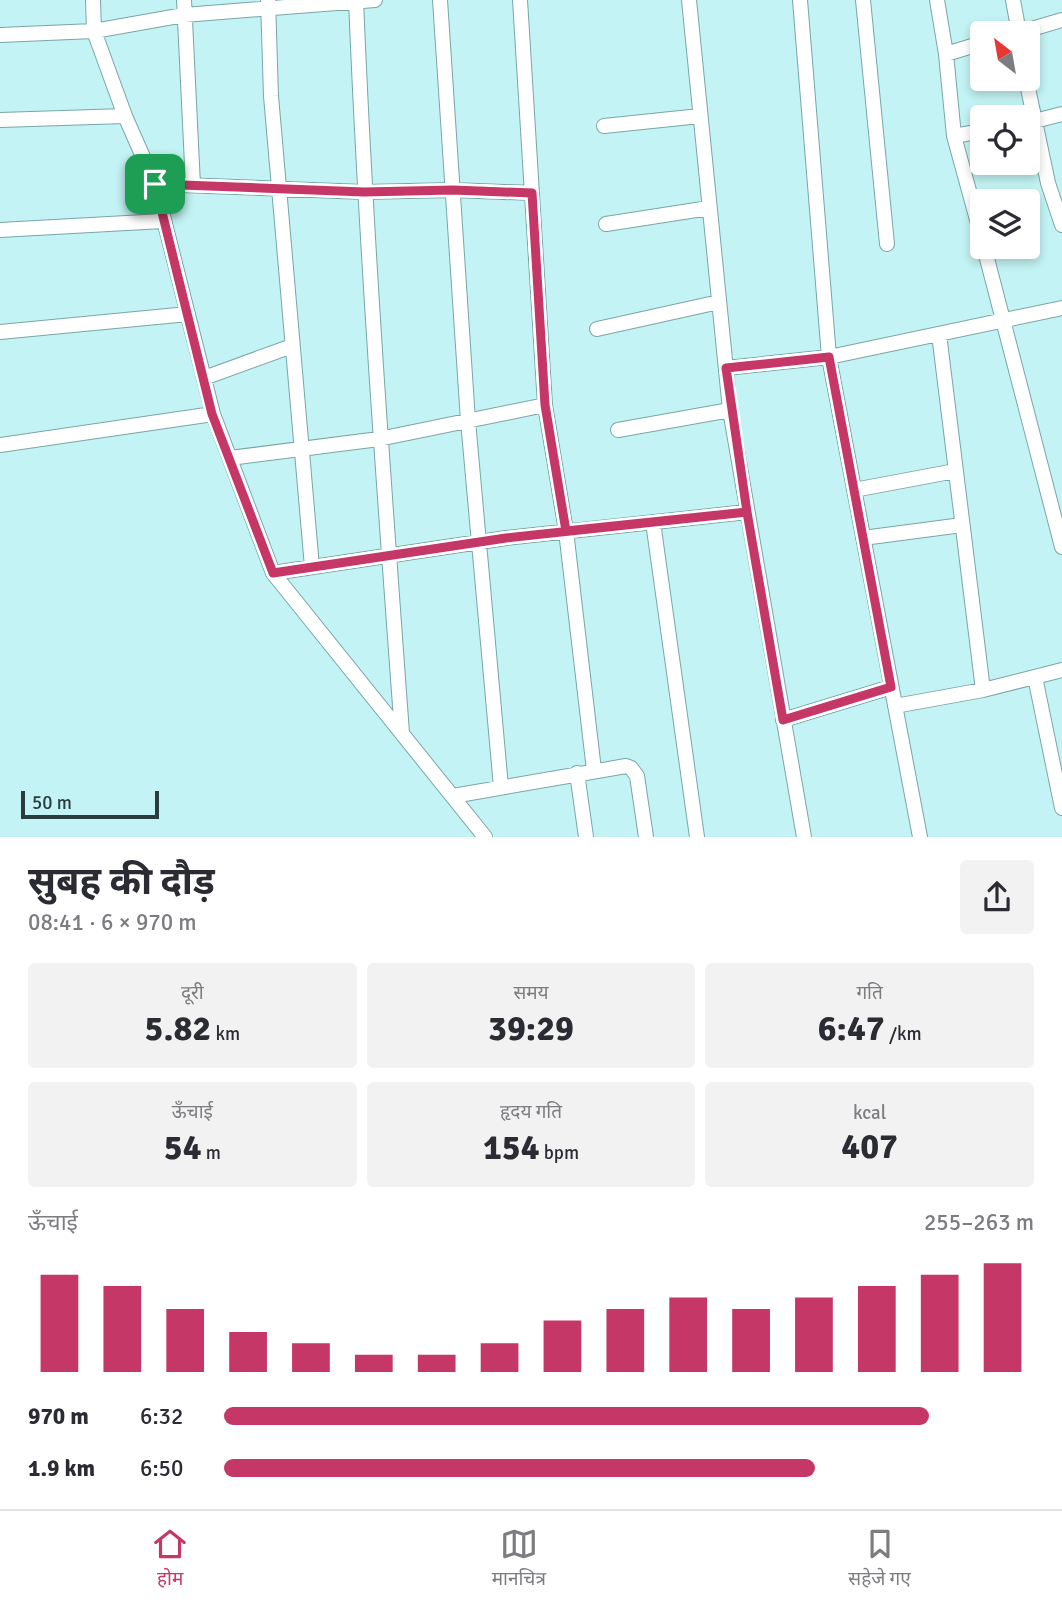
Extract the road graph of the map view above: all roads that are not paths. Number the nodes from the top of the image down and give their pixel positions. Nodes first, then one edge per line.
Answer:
1 (93, 0) edge
2 (375, 0) edge
3 (440, 0) edge
4 (520, 0) edge
5 (689, 0) edge
6 (800, 0) edge
7 (863, 0) edge
8 (937, 0) edge
9 (1013, 0) edge
10 (356, 1) edge
11 (268, 4) edge
12 (184, 7) edge
13 (1062, 20) edge
14 (1017, 21) edge
15 (1040, 27) edge
16 (94, 31) junction
17 (0, 35) edge
18 (970, 47) edge
19 (946, 54) junction
20 (1062, 114) edge
21 (125, 116) junction
22 (700, 116) junction
23 (0, 120) edge
24 (1040, 120) edge
25 (604, 126) dead end
26 (970, 133) edge
27 (954, 136) junction
28 (1040, 154) edge
29 (155, 184) junction
30 (193, 185) junction
31 (279, 189) junction
32 (453, 190) junction
33 (364, 192) junction
34 (532, 193) junction
35 (970, 194) edge
36 (709, 208) junction
37 (163, 221) junction
38 (606, 223) dead end
39 (1062, 225) edge
40 (0, 230) edge
41 (887, 244) dead end
42 (987, 259) edge
43 (719, 302) junction
44 (1062, 308) edge
45 (188, 314) junction
46 (1004, 321) junction
47 (597, 329) dead end
48 (0, 332) edge
49 (939, 334) junction
50 (292, 346) junction
51 (829, 357) junction
52 (726, 368) junction
53 (204, 378) junction
54 (545, 405) junction
55 (730, 410) junction
56 (212, 414) junction
57 (468, 421) junction
58 (618, 430) dead end
59 (379, 439) junction
60 (0, 445) edge
61 (302, 450) junction
62 (230, 458) junction
63 (955, 471) junction
64 (854, 490) junction
65 (747, 512) junction
66 (653, 522) junction
67 (962, 525) junction
68 (566, 531) junction
69 (863, 538) junction
70 (480, 541) junction
71 (1062, 547) edge
72 (389, 555) junction
73 (312, 567) junction
74 (273, 573) junction
75 (1062, 670) edge
76 (1035, 677) junction
77 (891, 687) junction
78 (983, 690) junction
79 (895, 706) junction
80 (783, 720) junction
81 (402, 733) junction
82 (594, 770) junction
83 (577, 773) junction
84 (501, 787) junction
85 (453, 796) junction
86 (1062, 808) edge
87 (485, 837) edge
88 (586, 837) edge
89 (646, 837) edge
90 (697, 837) edge
91 (804, 837) edge
92 (920, 837) edge

1 - 16 street
2 - 10 street
3 - 32 street
4 - 34 street
5 - 22 street
6 - 51 street
7 - 41 street
8 - 19 street
9 - 14 street
10 - 11 street
10 - 33 street
11 - 12 street
11 - 31 street
12 - 16 street
12 - 30 street
13 - 15 street
16 - 17 street
16 - 21 street
18 - 19 street
19 - 27 street
20 - 24 street
21 - 23 street
21 - 29 street
22 - 25 street
22 - 36 street
26 - 27 street
27 - 35 street
28 - 39 street
29 - 30 street
29 - 37 street
30 - 31 street
31 - 33 street
31 - 50 street
32 - 33 street
32 - 34 street
32 - 57 street
33 - 59 street
34 - 54 street
36 - 38 street
36 - 43 street
37 - 40 street
37 - 45 street
42 - 46 street
43 - 47 street
43 - 52 street
44 - 46 street
45 - 48 street
45 - 53 street
46 - 49 street
46 - 71 street
49 - 51 street
49 - 63 street
50 - 53 street
50 - 61 street
51 - 52 street
51 - 64 street
52 - 55 street
53 - 56 street
54 - 57 street
54 - 68 street
55 - 58 street
55 - 65 street
56 - 60 street
56 - 62 street
57 - 59 street
57 - 70 street
59 - 61 street
59 - 72 street
61 - 62 street
61 - 73 street
62 - 74 street
63 - 64 street
63 - 67 street
64 - 69 street
65 - 66 street
65 - 80 street
66 - 68 street
66 - 90 street
67 - 69 street
67 - 78 street
68 - 70 street
68 - 82 street
69 - 77 street
70 - 72 street
70 - 84 street
72 - 73 street
72 - 81 street
73 - 74 street
74 - 81 street
75 - 76 street
76 - 78 street
76 - 86 street
77 - 79 street
77 - 80 street
78 - 79 street
79 - 92 street
80 - 91 street
81 - 85 street
82 - 83 street
82 - 89 street
83 - 84 street
83 - 88 street
84 - 85 street
85 - 87 street

